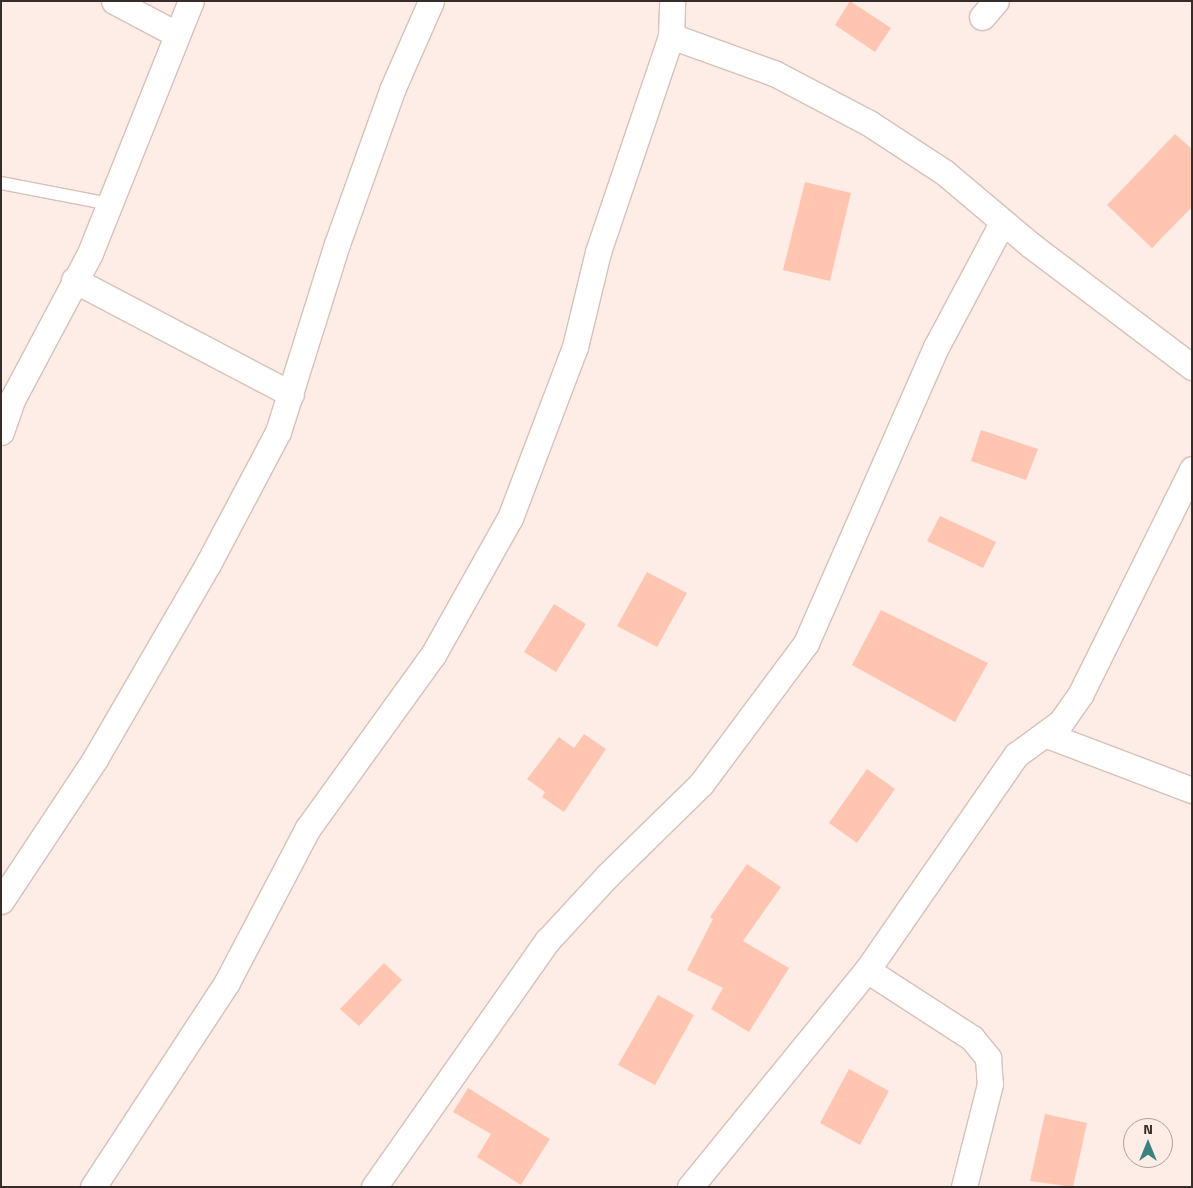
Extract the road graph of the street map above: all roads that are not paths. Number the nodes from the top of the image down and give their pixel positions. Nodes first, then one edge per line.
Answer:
1 (114, 1) edge
2 (191, 1) edge
3 (431, 1) edge
4 (672, 1) edge
5 (176, 34) junction
6 (671, 36) junction
7 (1, 183) edge
8 (110, 204) junction
9 (1002, 223) junction
10 (74, 280) junction
11 (1192, 367) edge
12 (292, 394) junction
13 (1, 432) edge
14 (1192, 469) edge
15 (1047, 735) junction
16 (1192, 790) edge
17 (1, 901) edge
18 (867, 970) junction
19 (93, 1187) edge
20 (374, 1187) edge
21 (690, 1187) edge
22 (964, 1187) edge

1 - 5 street
2 - 5 street
3 - 12 street
4 - 6 street
5 - 8 street
6 - 9 street
6 - 19 street
7 - 8 lane
8 - 10 street
9 - 11 street
9 - 20 street
10 - 12 street
10 - 13 street
12 - 17 street
14 - 15 street
15 - 16 street
15 - 18 street
18 - 21 street
18 - 22 street

